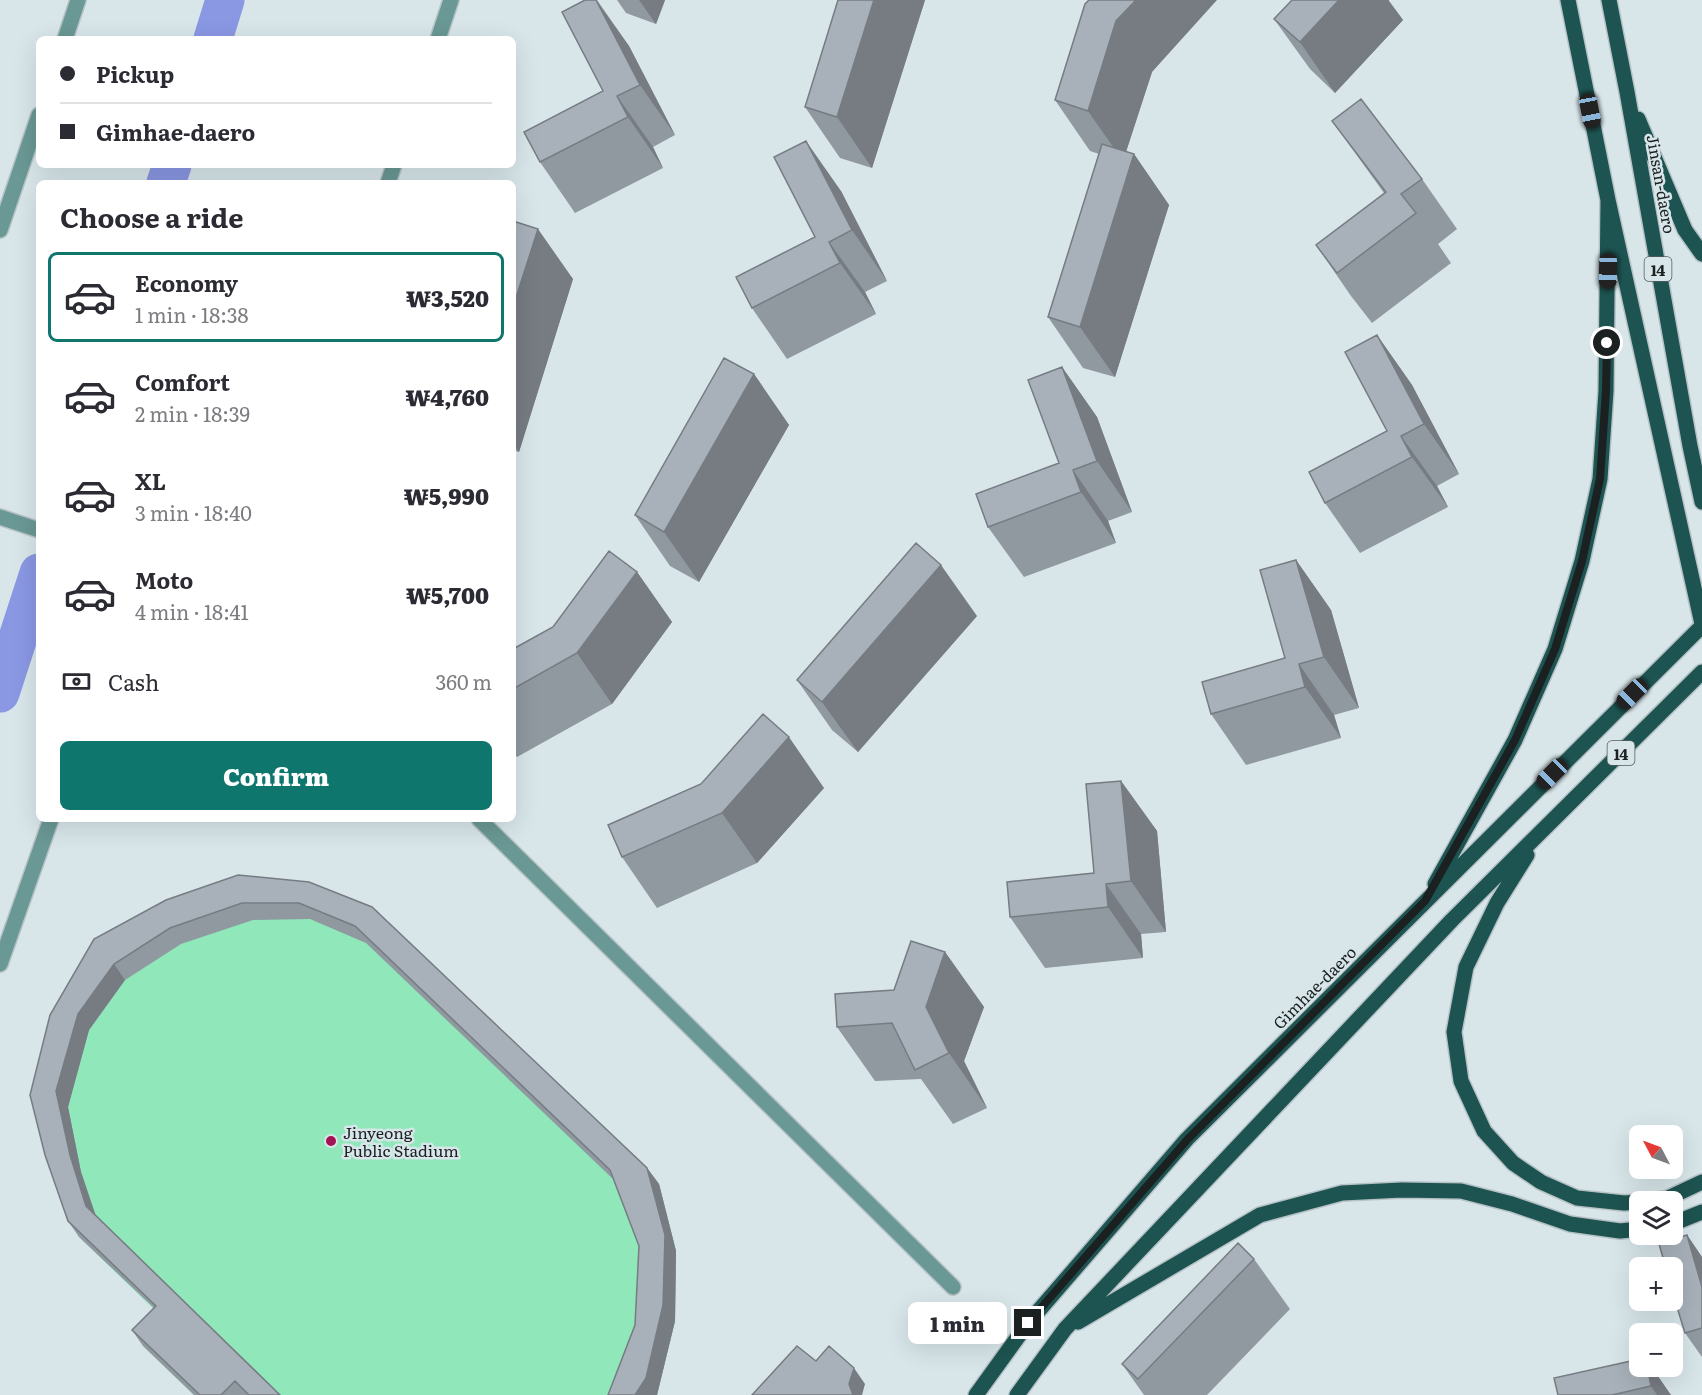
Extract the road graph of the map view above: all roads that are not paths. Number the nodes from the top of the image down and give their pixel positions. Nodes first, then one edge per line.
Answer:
1 (78, 0) edge
2 (451, 0) edge
3 (1568, 0) edge
4 (1609, 0) edge
5 (66, 36) edge
6 (439, 36) edge
7 (1627, 92) junction
8 (36, 124) edge
9 (1608, 200) junction
10 (0, 230) edge
11 (1702, 254) edge
12 (1702, 502) edge
13 (0, 517) edge
14 (36, 529) edge
15 (1702, 625) edge
16 (1698, 677) edge
17 (50, 822) edge
18 (482, 822) edge
19 (1540, 834) junction
20 (1425, 901) junction
21 (0, 964) edge
22 (1702, 1182) edge
23 (1682, 1191) edge
24 (1629, 1203) edge
25 (1702, 1212) edge
26 (1683, 1220) edge
27 (1629, 1230) edge
28 (953, 1287) dead end
29 (1065, 1329) junction
30 (976, 1395) edge
31 (1017, 1395) edge

1 - 5 street
2 - 6 street
3 - 9 main road
4 - 7 main road, Jinsan-daero / 14
7 - 11 main road
7 - 12 main road, Jinsan-daero / 14
8 - 10 street
9 - 15 main road
9 - 20 main road
13 - 14 street
15 - 20 main road, Gimhae-daero / 14
16 - 19 main road, 14
17 - 21 street
18 - 28 street
19 - 24 main road
19 - 29 main road
20 - 30 main road, Gimhae-daero
22 - 23 main road
25 - 26 main road
27 - 29 main road
29 - 31 main road

